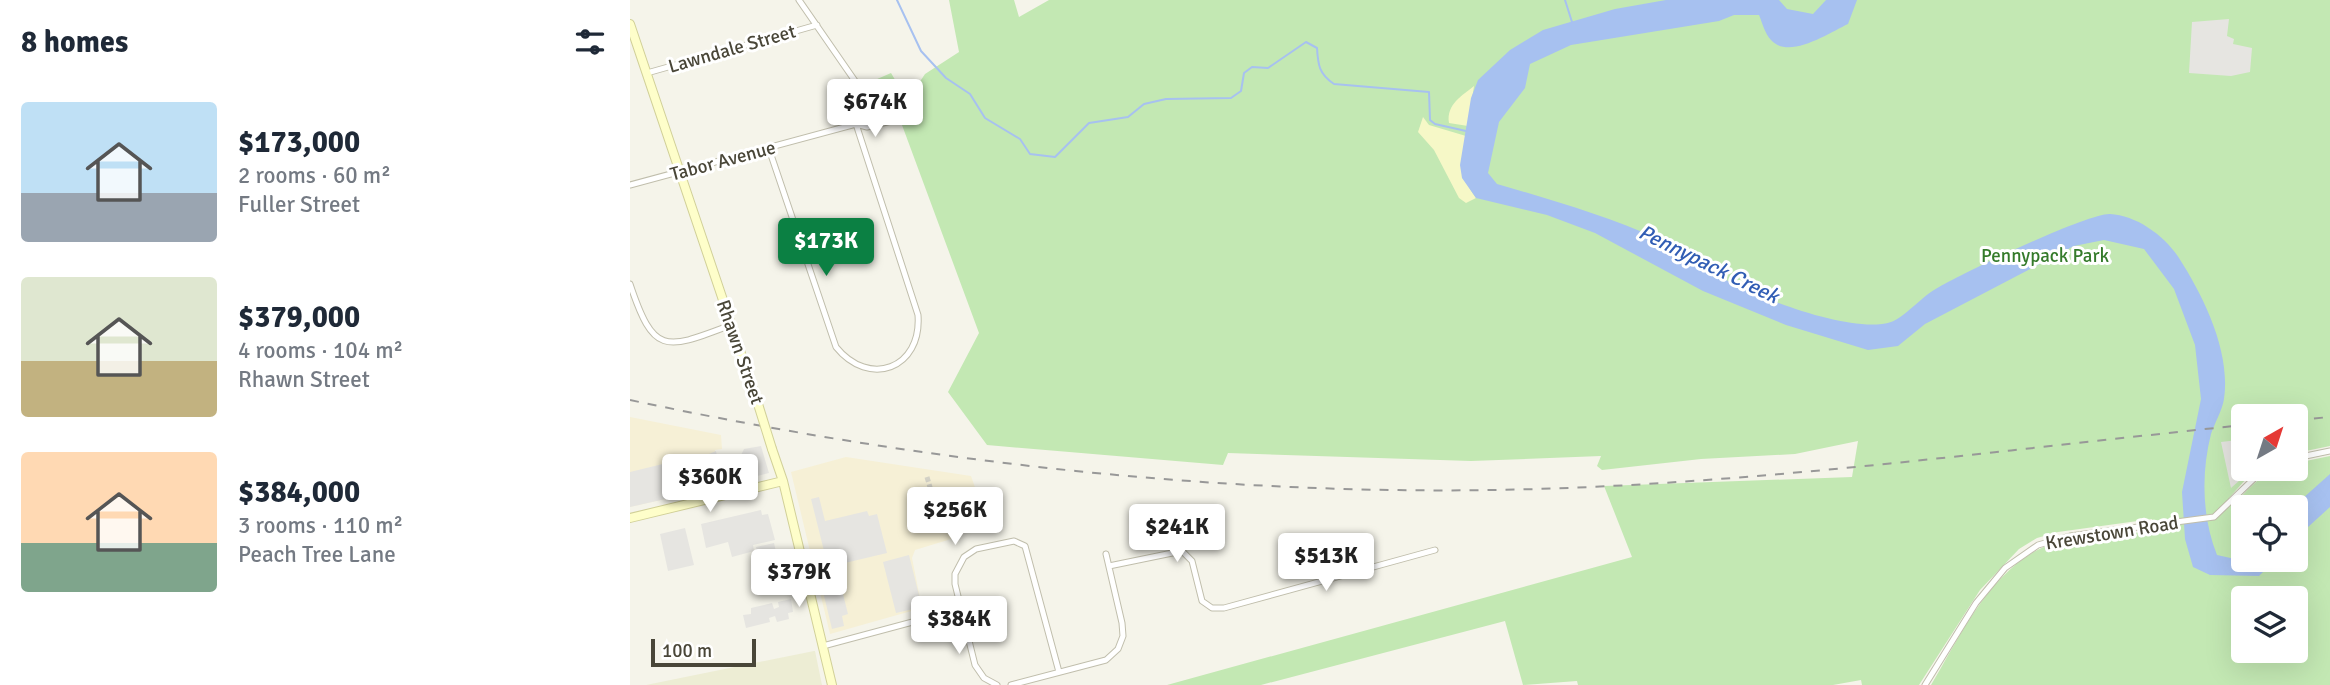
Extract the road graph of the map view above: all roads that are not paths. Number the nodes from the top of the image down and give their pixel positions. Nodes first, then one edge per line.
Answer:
1 (799, 0) edge
2 (630, 23) edge
3 (817, 25) junction
4 (647, 73) junction
5 (895, 120) dead end
6 (856, 124) junction
7 (769, 149) junction
8 (680, 172) junction
9 (630, 185) edge
10 (630, 284) edge
11 (731, 325) junction
12 (2330, 451) edge
13 (2308, 456) edge
14 (783, 481) junction
15 (2252, 481) edge
16 (630, 518) edge
17 (1435, 550) dead end
18 (1106, 554) dead end
19 (1109, 566) junction
20 (961, 609) junction
21 (823, 646) junction
22 (1059, 672) junction
23 (832, 685) edge
24 (997, 685) edge
25 (1011, 685) edge
26 (1925, 685) edge

1 - 3 street
2 - 4 main road, Rhawn Street
3 - 4 street, Lawndale Street
3 - 6 street
4 - 8 main road, Rhawn Street
5 - 6 street, Tabor Avenue
6 - 7 street, Tabor Avenue
6 - 7 street
7 - 8 street, Tabor Avenue
8 - 9 street, Tabor Avenue
8 - 11 main road, Rhawn Street
10 - 11 street
11 - 14 main road, Rhawn Street, bridge
12 - 13 street
14 - 16 main road
14 - 21 main road, Rhawn Street
15 - 26 street, Krewstown Road
17 - 19 street
18 - 19 street
19 - 22 street
20 - 21 street
20 - 22 street
20 - 24 street
21 - 23 main road, Rhawn Street
22 - 25 street

